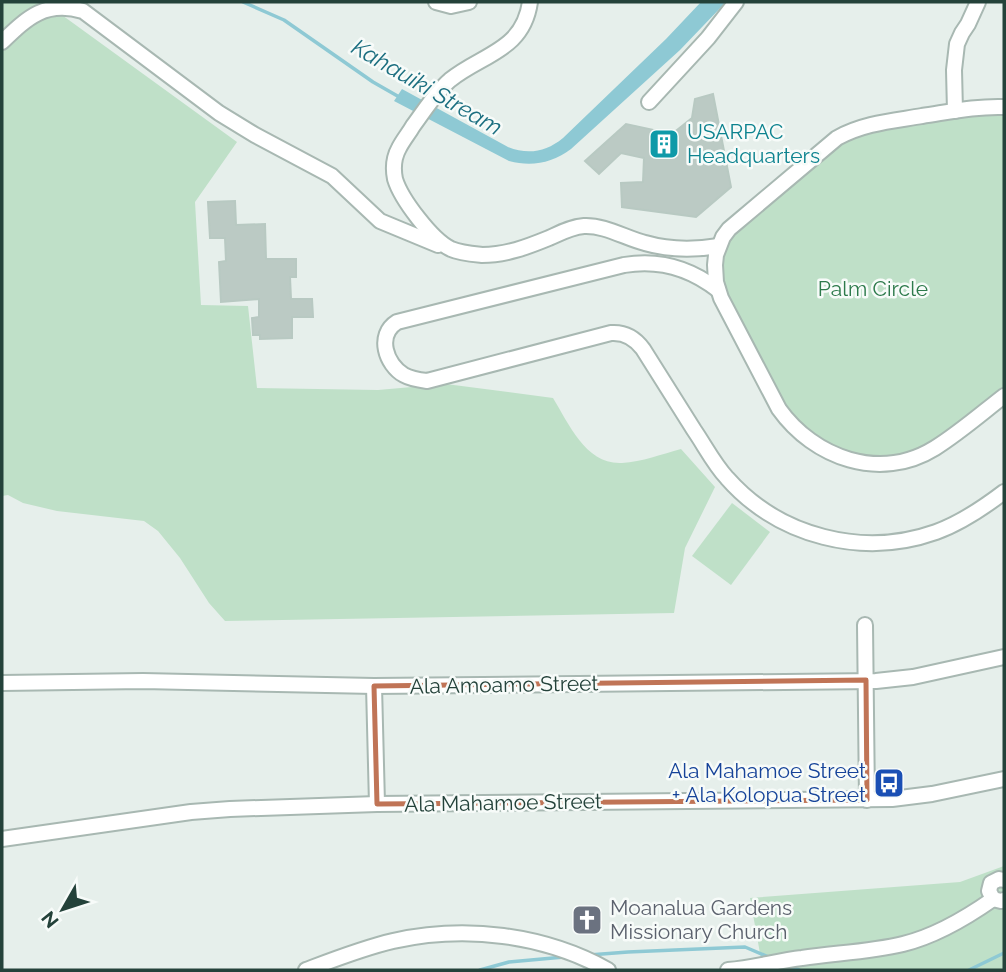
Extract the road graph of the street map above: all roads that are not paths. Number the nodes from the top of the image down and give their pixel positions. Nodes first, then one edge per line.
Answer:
1 (436, 2) edge
2 (469, 2) edge
3 (530, 2) edge
4 (736, 2) edge
5 (978, 2) edge
6 (58, 3) edge
7 (2, 42) edge
8 (649, 102) dead end
9 (1004, 107) edge
10 (955, 111) junction
11 (415, 213) junction
12 (400, 230) junction
13 (719, 246) junction
14 (449, 248) junction
15 (674, 248) junction
16 (669, 265) junction
17 (718, 290) junction
18 (1004, 397) edge
19 (1004, 492) edge
20 (864, 625) dead end
21 (1004, 657) edge
22 (866, 680) junction
23 (2, 683) edge
24 (374, 686) junction
25 (1004, 779) edge
26 (867, 800) junction
27 (377, 804) junction
28 (2, 839) edge
29 (1004, 880) edge
30 (999, 899) edge
31 (306, 970) edge
32 (608, 970) edge
33 (728, 970) edge

1 - 2 street
3 - 11 street
4 - 8 street
5 - 10 street
6 - 7 street
6 - 12 street
9 - 10 street
10 - 13 street
11 - 12 street
11 - 14 street
12 - 14 street
13 - 15 street
13 - 17 street
14 - 15 street
15 - 16 street
16 - 17 street
16 - 19 street
17 - 18 street
20 - 22 street
21 - 22 street, Ala Amoamo Street
22 - 24 street, Ala Amoamo Street
22 - 26 street
23 - 24 street, Ala Amoamo Street
24 - 27 street
25 - 26 street, Ala Mahamoe Street
26 - 27 street, Ala Mahamoe Street
27 - 28 street, Ala Mahamoe Street
29 - 30 street
30 - 33 street
31 - 32 street

